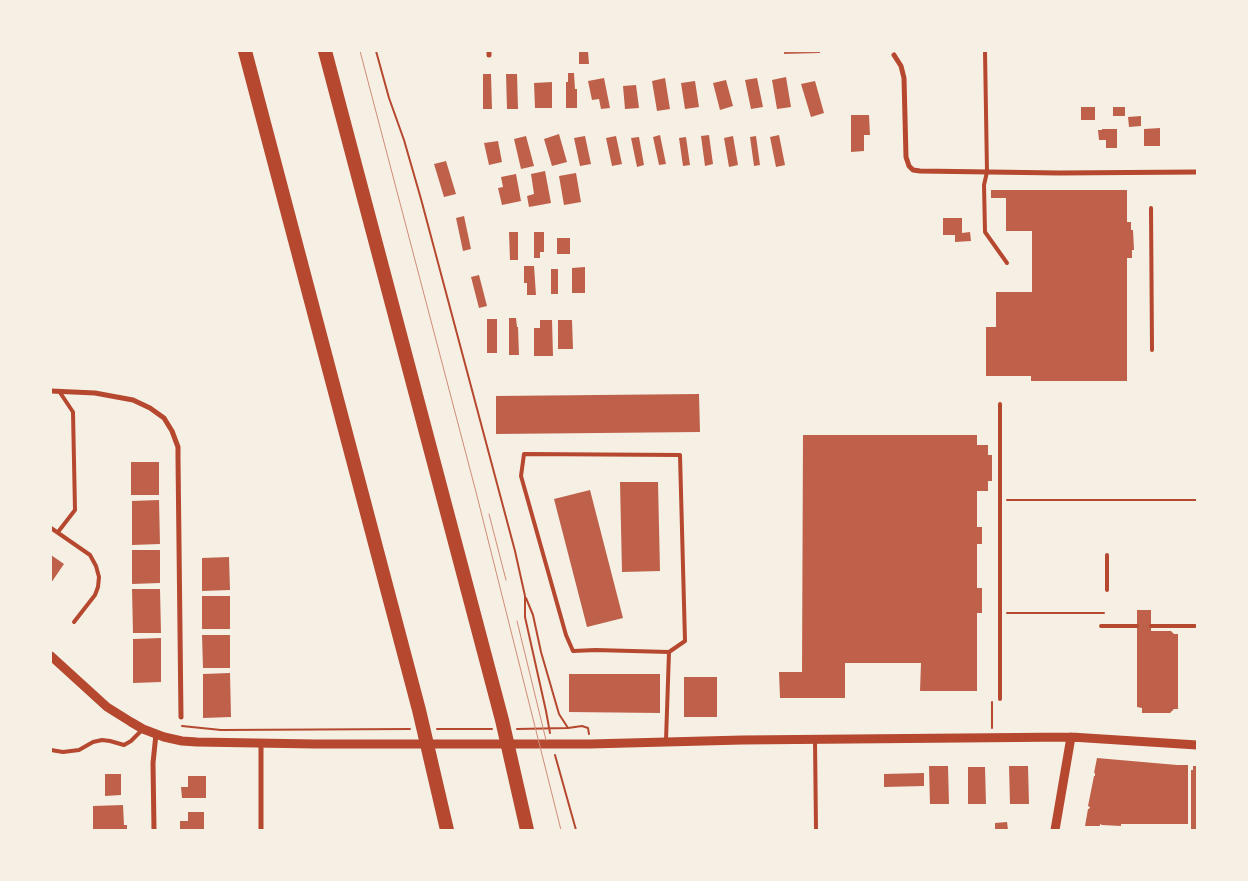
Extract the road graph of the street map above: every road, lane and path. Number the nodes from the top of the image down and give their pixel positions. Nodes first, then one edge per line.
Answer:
1 (245, 51) edge
2 (325, 51) edge
3 (376, 51) edge
4 (985, 51) edge
5 (894, 55) dead end
6 (987, 172) junction
7 (1197, 172) edge
8 (1151, 208) dead end
9 (1007, 263) dead end
10 (1152, 350) dead end
11 (51, 391) edge
12 (59, 391) junction
13 (1000, 404) dead end
14 (1000, 500) junction
15 (1197, 500) edge
16 (51, 528) edge
17 (58, 532) junction
18 (1106, 555) dead end
19 (1107, 590) dead end
20 (525, 596) junction
21 (1000, 613) junction
22 (1104, 613) dead end
23 (74, 622) dead end
24 (1100, 626) dead end
25 (1137, 626) dead end
26 (1151, 626) dead end
27 (1195, 626) dead end
28 (669, 652) junction
29 (51, 656) edge
30 (1000, 699) dead end
31 (992, 702) dead end
32 (181, 717) dead end
33 (181, 726) dead end
34 (568, 728) junction
35 (143, 729) junction
36 (416, 729) dead end
37 (435, 729) dead end
38 (499, 729) dead end
39 (516, 729) dead end
40 (550, 733) dead end
41 (156, 734) junction
42 (992, 737) junction
43 (1071, 737) junction
44 (815, 740) junction
45 (666, 743) junction
46 (261, 744) junction
47 (590, 744) junction
48 (1197, 745) edge
49 (51, 750) edge
50 (554, 750) dead end
51 (154, 830) edge
52 (261, 830) edge
53 (447, 830) edge
54 (527, 830) edge
55 (576, 830) edge
56 (816, 830) edge
57 (1055, 830) edge

1 - 53 highway
2 - 54 highway
3 - 20 path
4 - 6 lane
5 - 6 street
6 - 7 street
6 - 9 lane
8 - 10 lane
11 - 12 street
12 - 17 lane
12 - 32 street
13 - 14 lane
14 - 15 path
14 - 21 lane
16 - 17 lane
17 - 23 lane
18 - 19 lane
20 - 34 path
20 - 40 path
21 - 22 path
21 - 30 lane
24 - 25 lane
26 - 27 lane
28 - 28 lane
28 - 45 lane
29 - 35 street
31 - 42 path
33 - 36 path
34 - 39 path
34 - 47 path
35 - 41 street
35 - 49 lane
37 - 38 path
41 - 46 street
41 - 51 street
42 - 43 street
42 - 44 street
43 - 48 street
43 - 57 street
44 - 45 street
44 - 56 lane
45 - 47 street
46 - 47 street
46 - 52 street
50 - 55 path

